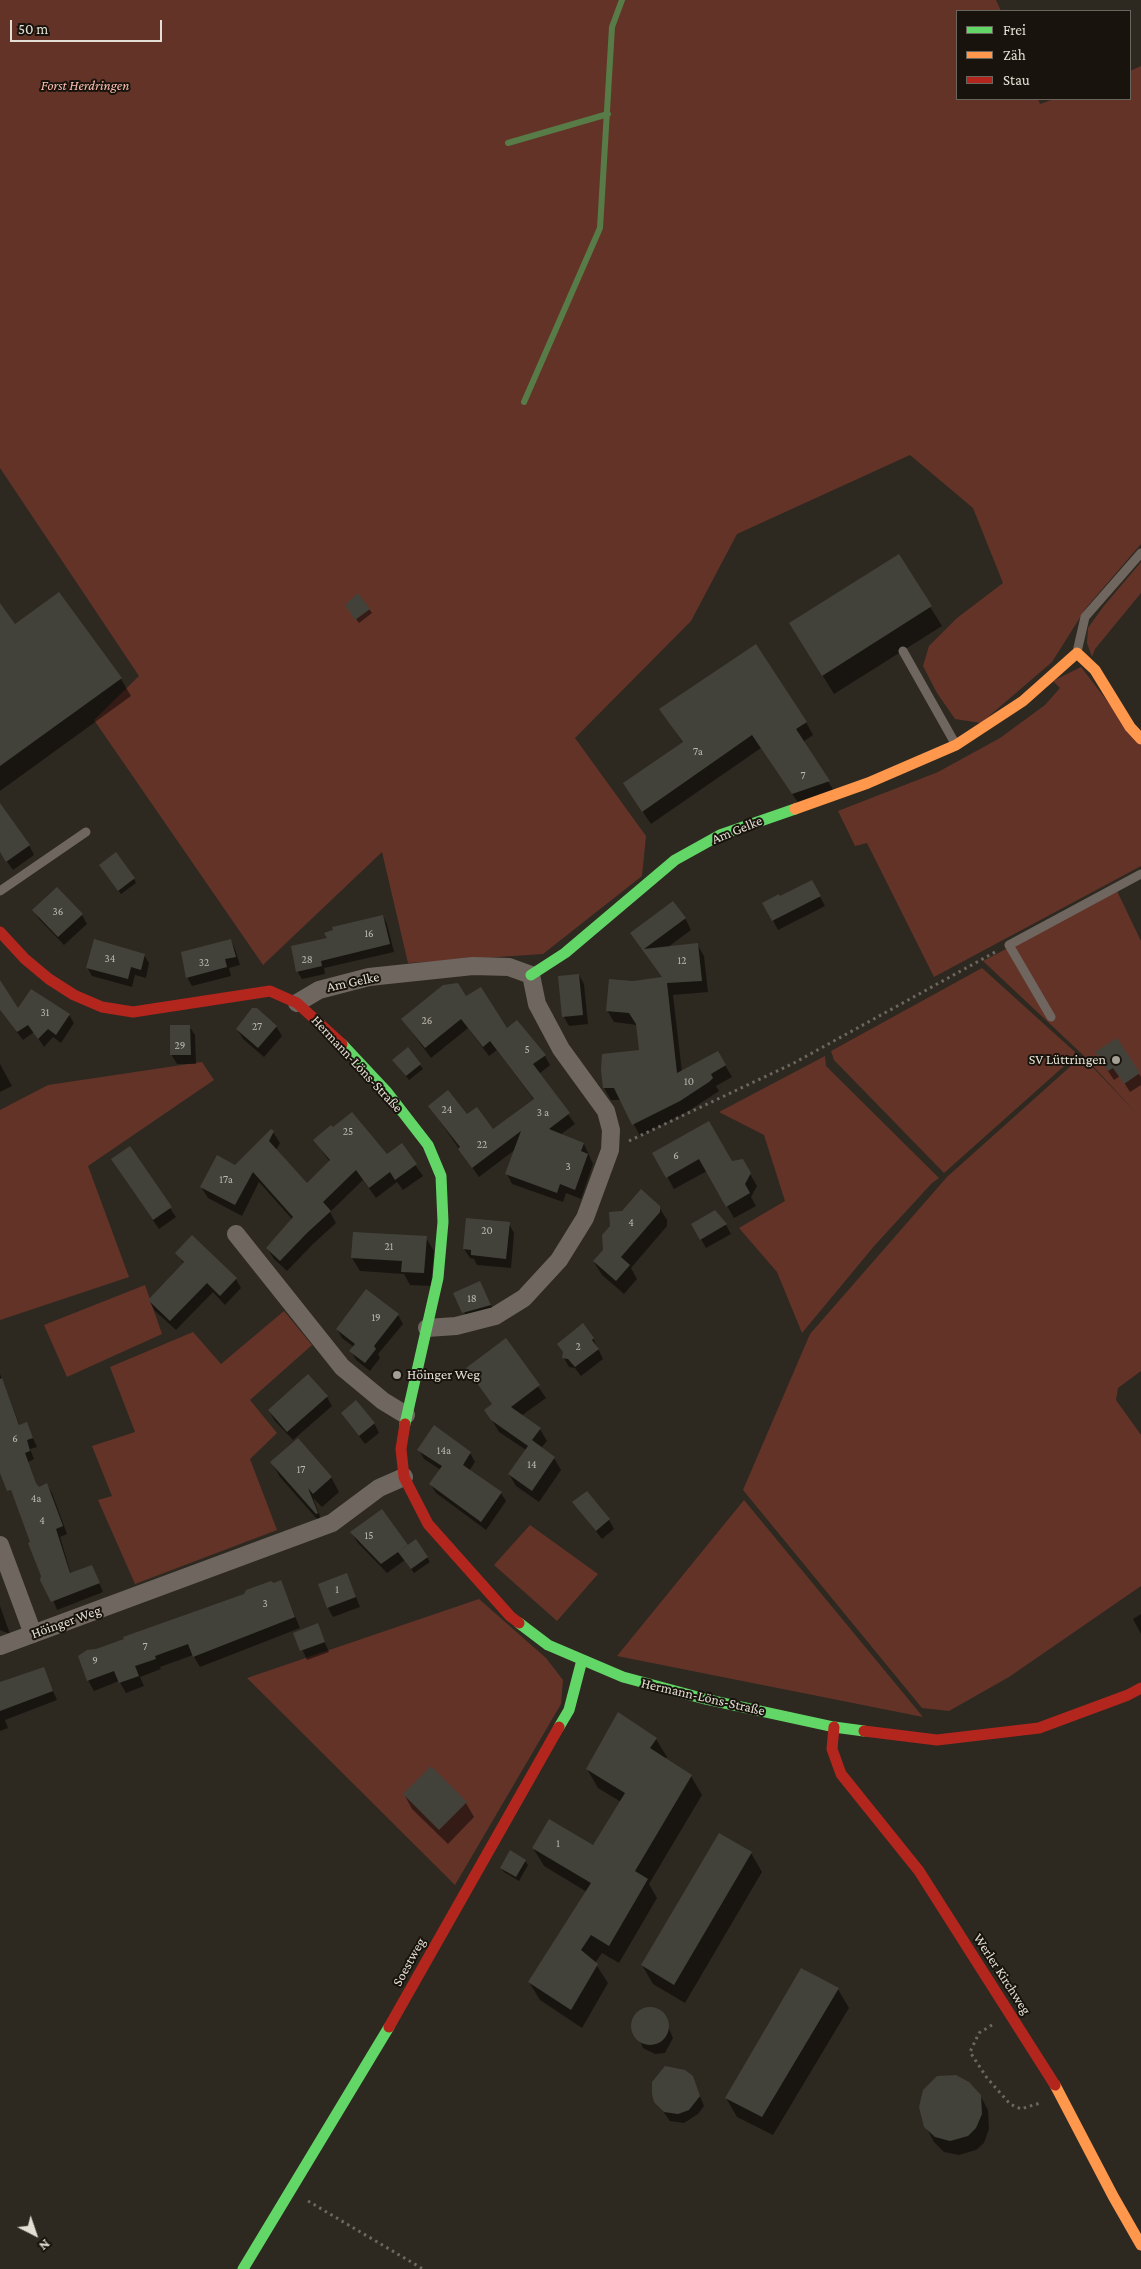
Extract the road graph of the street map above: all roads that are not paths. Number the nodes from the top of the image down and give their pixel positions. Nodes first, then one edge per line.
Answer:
1 (1141, 553) edge
2 (903, 651) dead end
3 (1077, 652) junction
4 (1141, 738) edge
5 (956, 745) junction
6 (86, 832) dead end
7 (1141, 874) edge
8 (0, 891) edge
9 (0, 932) edge
10 (531, 975) junction
11 (297, 1003) junction
12 (1051, 1017) dead end
13 (236, 1234) dead end
14 (427, 1328) junction
15 (406, 1415) junction
16 (404, 1477) junction
17 (0, 1545) edge
18 (33, 1634) junction
19 (0, 1646) edge
20 (582, 1660) junction
21 (1141, 1688) edge
22 (834, 1727) junction
23 (1141, 2245) edge
24 (243, 2269) edge

1 - 3 lane
2 - 5 lane
3 - 4 street
3 - 5 street, Am Gelke
5 - 10 street, Am Gelke
6 - 8 lane
7 - 12 lane
9 - 11 street, Hermann-Löns-Straße
10 - 11 street, Am Gelke
10 - 14 street
11 - 14 street, Hermann-Löns-Straße
13 - 15 street
14 - 15 street, Hermann-Löns-Straße
15 - 16 street, Hermann-Löns-Straße
16 - 18 street, Höinger Weg
16 - 20 street, Hermann-Löns-Straße
17 - 18 street
18 - 19 street, Höinger Weg
20 - 22 street, Hermann-Löns-Straße
20 - 24 street, Soestweg
21 - 22 street, Hermann-Löns-Straße
22 - 23 street, Werler Kirchweg

